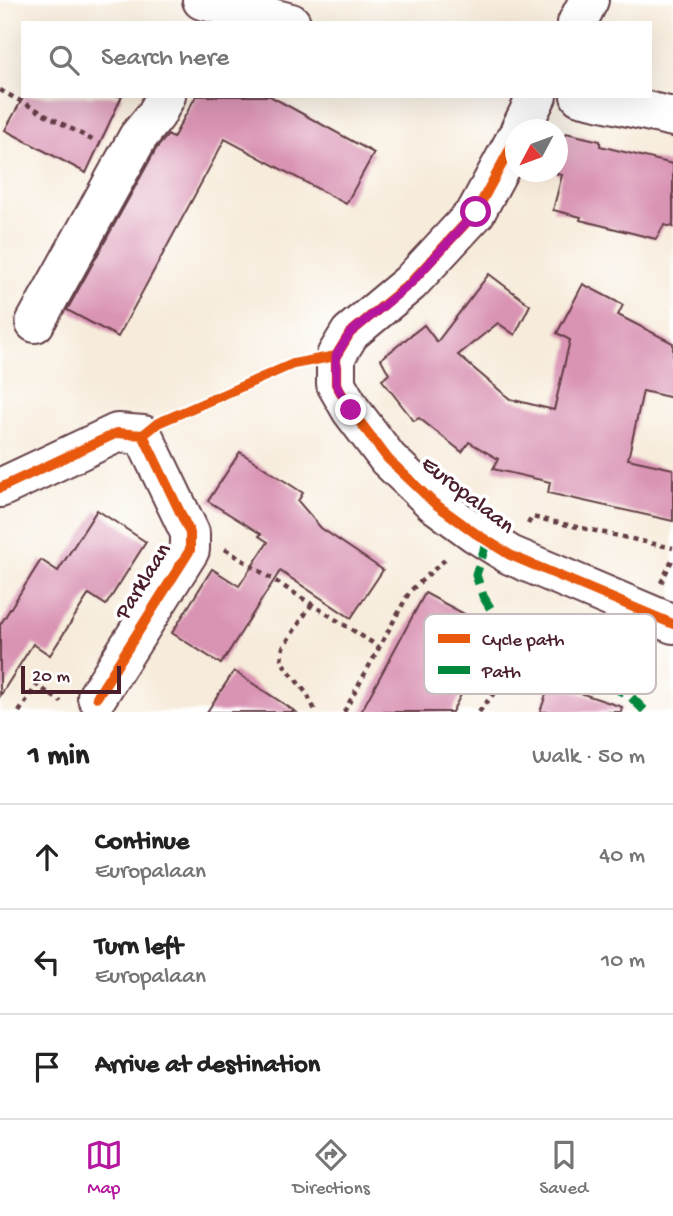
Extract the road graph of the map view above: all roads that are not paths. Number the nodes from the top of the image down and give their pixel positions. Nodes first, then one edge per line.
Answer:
1 (589, 0) edge
2 (207, 9) edge
3 (279, 21) edge
4 (578, 21) edge
5 (536, 98) edge
6 (589, 98) edge
7 (161, 106) edge
8 (673, 117) edge
9 (526, 119) edge
10 (505, 158) edge
11 (35, 323) dead end
12 (0, 488) edge
13 (649, 614) edge
14 (656, 617) edge
15 (673, 624) edge
16 (82, 701) road end

1 - 4 street
2 - 3 street
5 - 9 street
6 - 8 street
7 - 11 street
10 - 13 street, Europalaan
12 - 16 street, Parklaan
14 - 15 street, Europalaan

